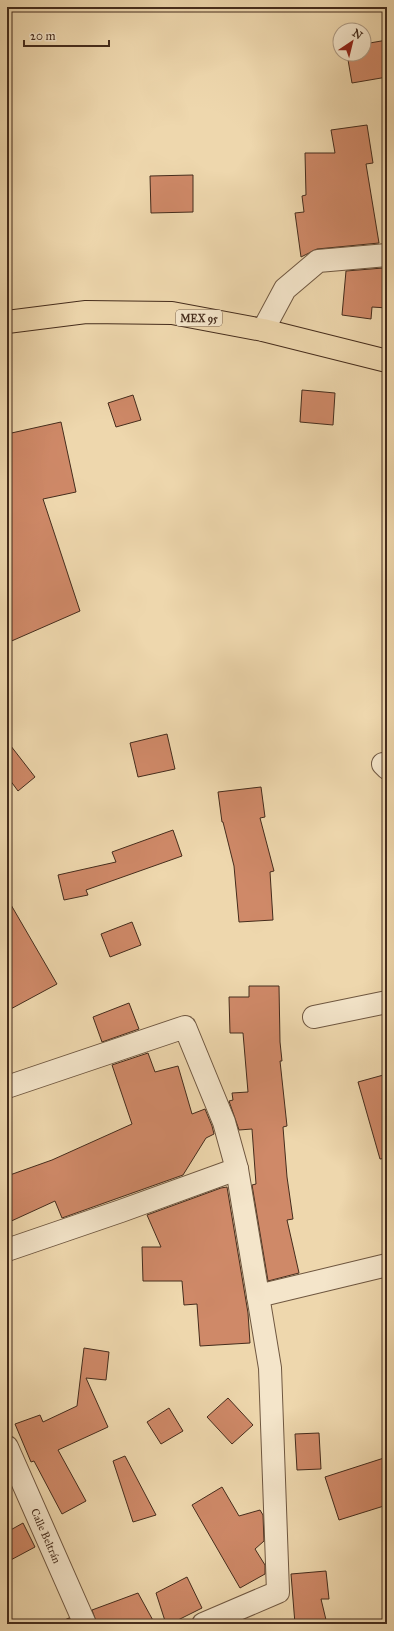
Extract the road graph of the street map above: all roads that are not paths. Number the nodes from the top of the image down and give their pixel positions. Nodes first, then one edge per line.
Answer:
1 (387, 255) edge
2 (7, 322) edge
3 (263, 330) junction
4 (387, 361) edge
5 (387, 1002) edge
6 (314, 1017) dead end
7 (7, 1087) edge
8 (237, 1169) junction
9 (7, 1250) edge
10 (387, 1265) edge
11 (258, 1296) junction
12 (7, 1447) edge
13 (85, 1624) edge
14 (203, 1624) edge

1 - 3 street
2 - 3 main road, MEX 95
3 - 4 main road, MEX 95
5 - 6 street
7 - 8 street
8 - 9 street
8 - 11 street
10 - 11 street
11 - 14 street
12 - 13 street, Calle Beltrán

